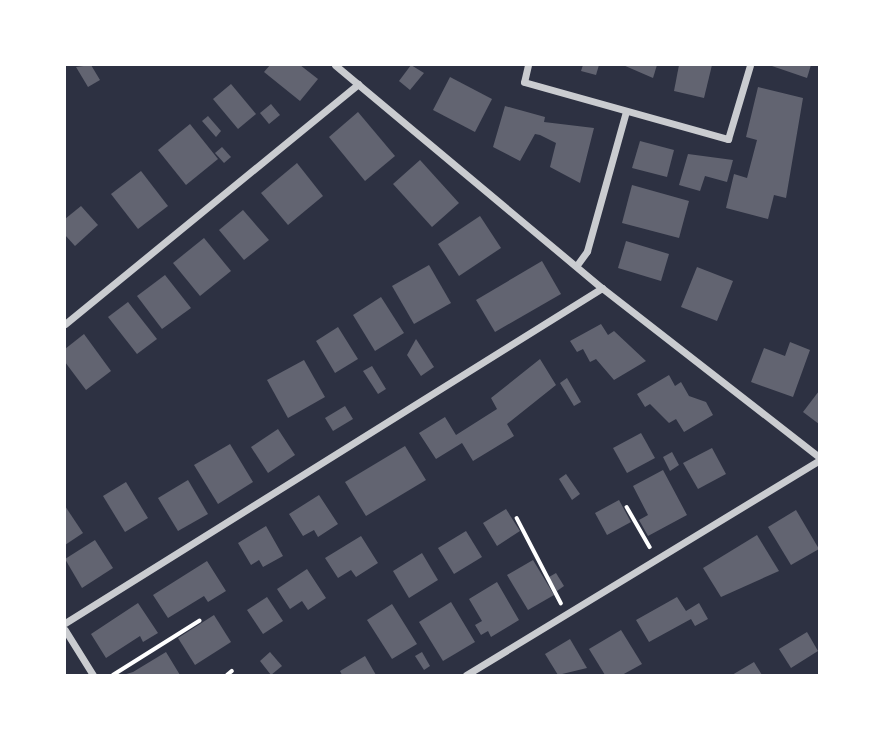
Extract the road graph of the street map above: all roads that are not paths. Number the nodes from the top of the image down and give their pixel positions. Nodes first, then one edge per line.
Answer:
1 (335, 65) edge
2 (528, 65) edge
3 (750, 65) edge
4 (358, 84) junction
5 (626, 111) junction
6 (577, 265) junction
7 (602, 288) junction
8 (65, 324) edge
9 (819, 459) edge
10 (65, 623) edge
11 (65, 630) edge
12 (93, 675) edge
13 (466, 675) edge

1 - 4 street
2 - 5 street
3 - 5 street
4 - 6 street
4 - 8 street
5 - 6 street
6 - 7 street
7 - 9 street
7 - 10 street
9 - 13 street
11 - 12 street

